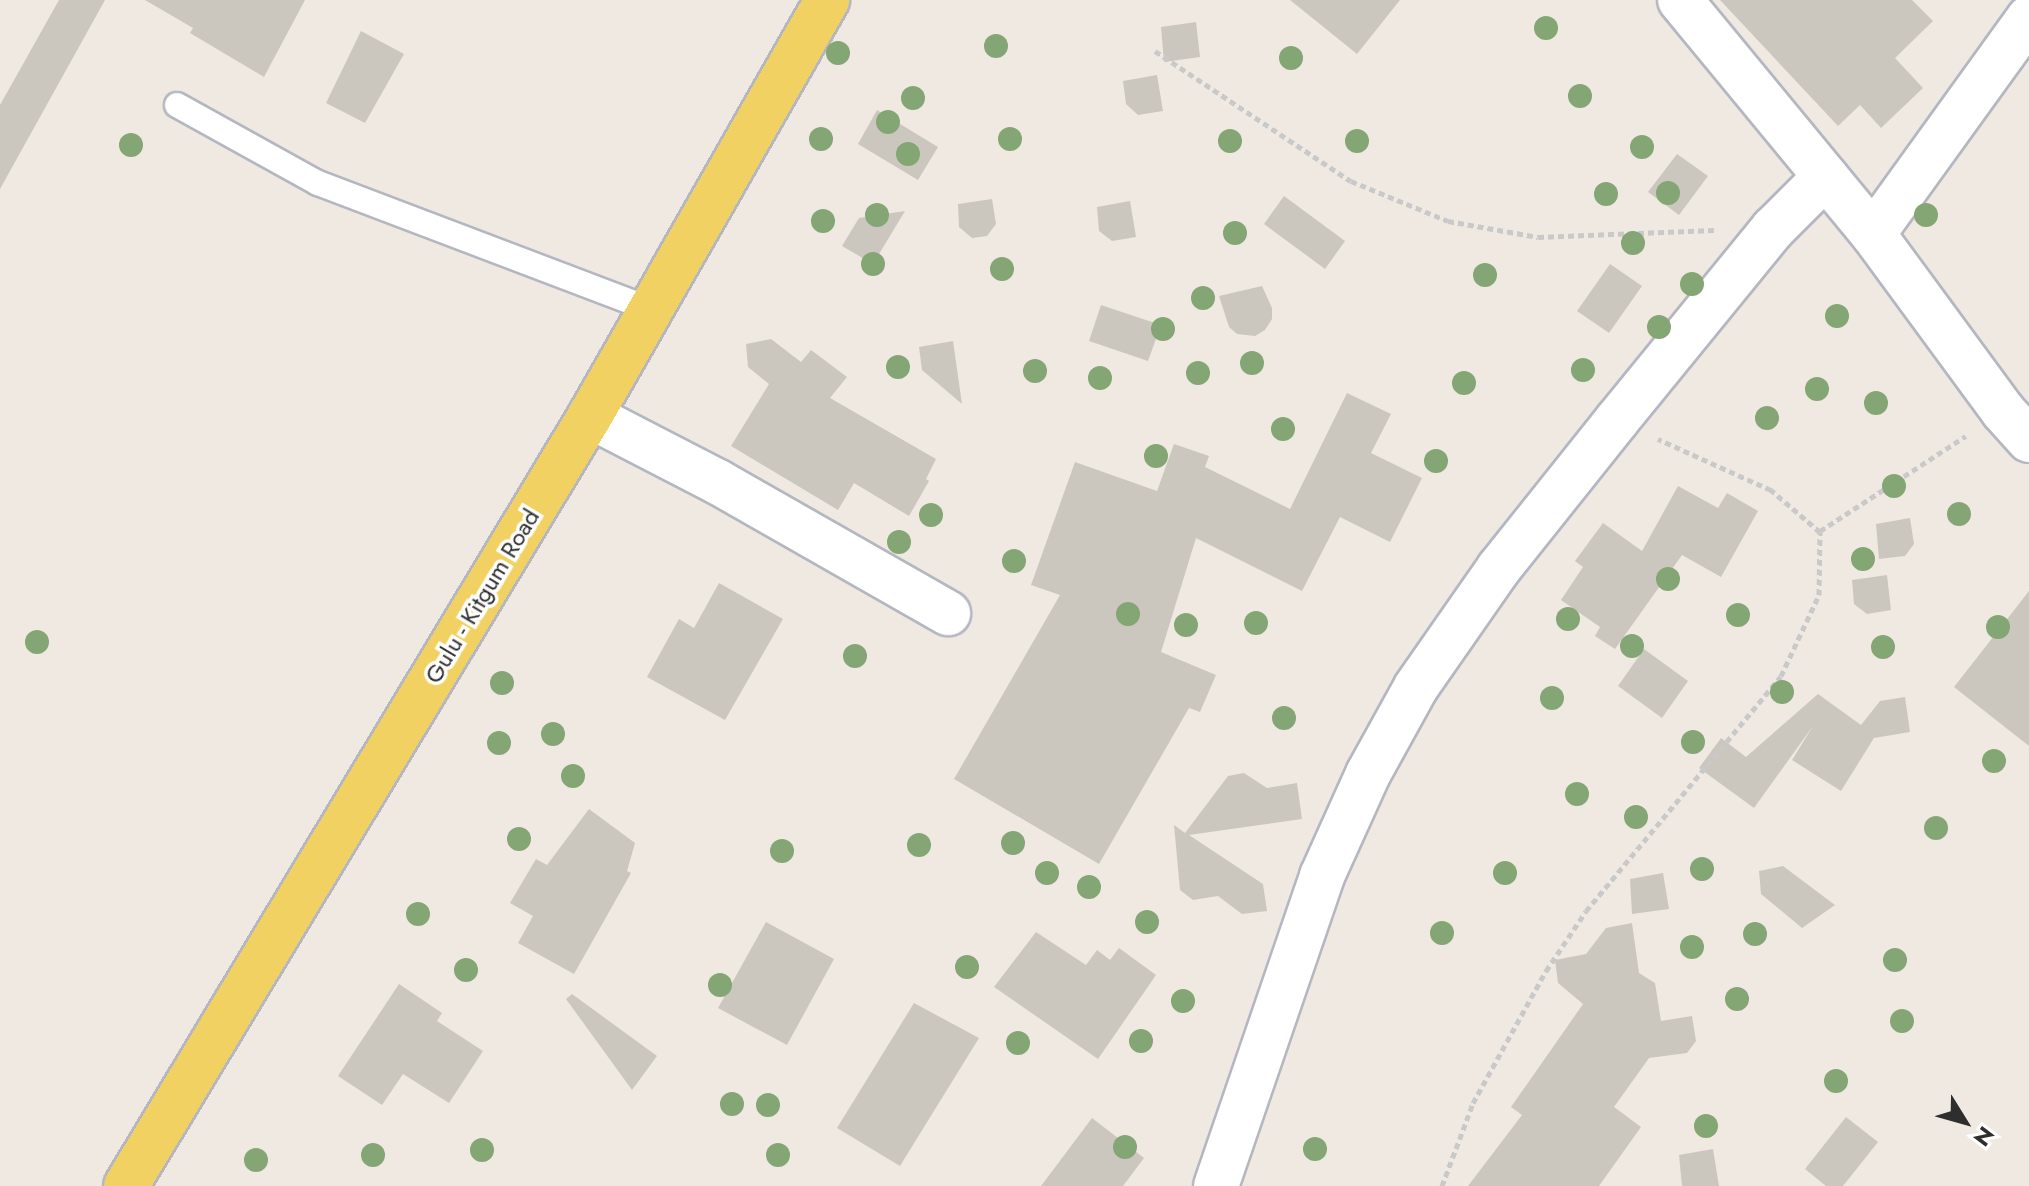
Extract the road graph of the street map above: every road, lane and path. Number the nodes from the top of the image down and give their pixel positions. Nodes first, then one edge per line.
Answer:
1 (827, 0) edge
2 (1680, 0) edge
3 (2029, 18) edge
4 (1155, 51) dead end
5 (177, 105) dead end
6 (1825, 177) junction
7 (1773, 229) junction
8 (1873, 234) junction
9 (652, 310) junction
10 (590, 416) junction
11 (1617, 420) junction
12 (2016, 425) edge
13 (1820, 532) junction
14 (948, 613) dead end
15 (126, 1186) edge
16 (1216, 1186) edge
17 (1442, 1186) edge

1 - 9 main road, Gulu - Kitgum Road
2 - 6 street
3 - 8 street
4 - 7 path
5 - 9 lane
6 - 7 street
6 - 8 street
7 - 11 street
8 - 12 street
9 - 10 main road, Gulu - Kitgum Road
10 - 14 street
10 - 15 main road, Gulu - Kitgum Road
11 - 13 path
11 - 16 street
12 - 13 path
13 - 17 path

